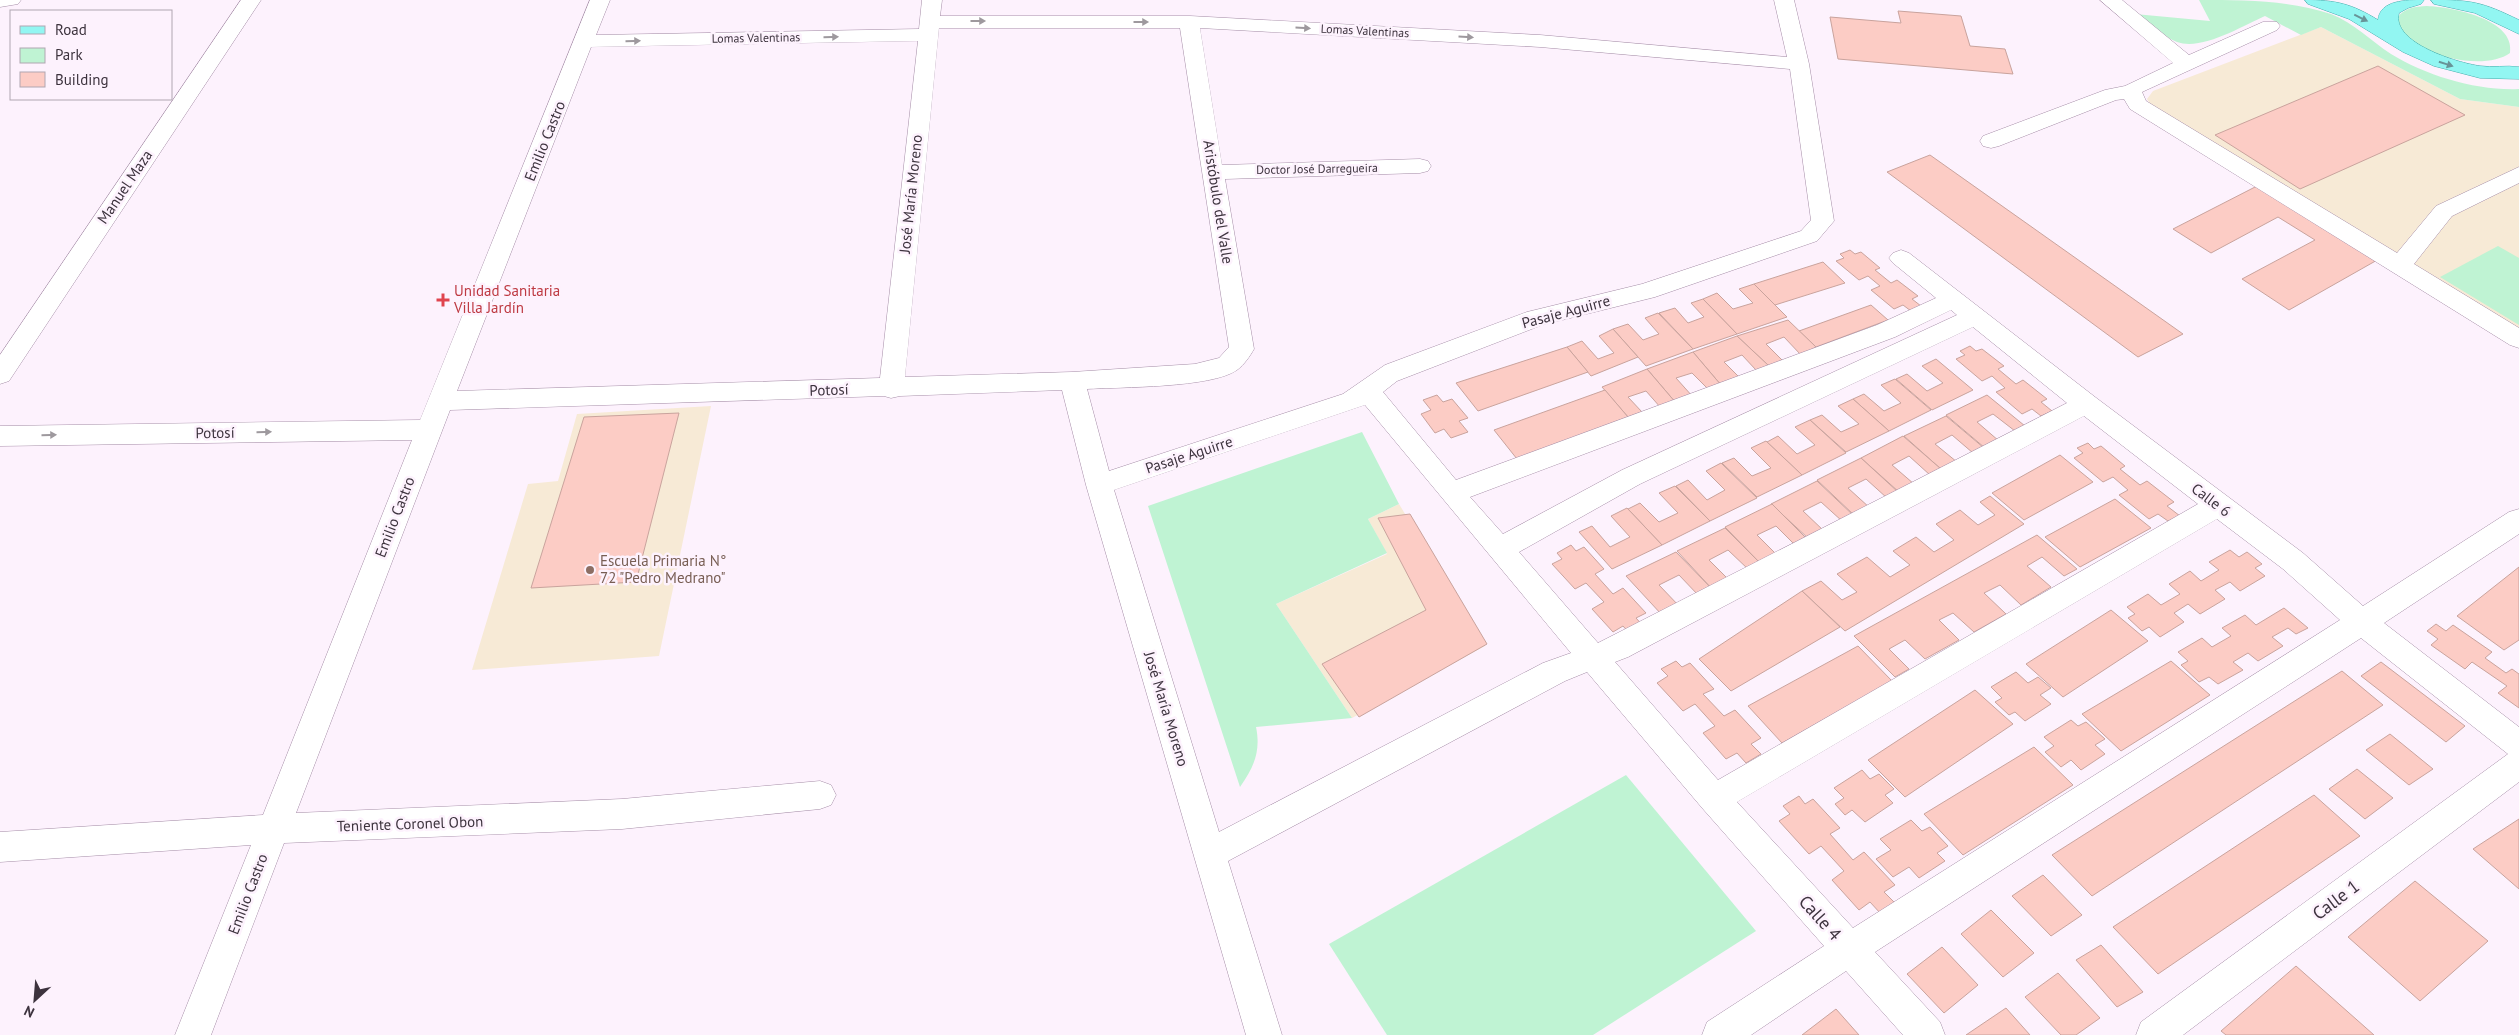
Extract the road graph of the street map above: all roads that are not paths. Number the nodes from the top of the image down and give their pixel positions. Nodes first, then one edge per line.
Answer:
1 (11, 0) edge
2 (251, 0) edge
3 (600, 0) edge
4 (1784, 0) edge
5 (2110, 0) edge
6 (2315, 0) edge
7 (2408, 0) edge
8 (2413, 0) edge
9 (0, 1) edge
10 (2448, 1) edge
11 (2519, 9) edge
12 (930, 19) edge
13 (1190, 22) junction
14 (2270, 26) dead end
15 (2519, 28) edge
16 (584, 42) junction
17 (2403, 42) junction
18 (1798, 64) junction
19 (2188, 64) junction
20 (2518, 72) edge
21 (2131, 92) junction
22 (1991, 141) dead end
23 (1420, 166) dead end
24 (1214, 172) junction
25 (2519, 174) edge
26 (1900, 258) dead end
27 (2399, 266) junction
28 (1952, 300) junction
29 (1973, 317) junction
30 (2519, 339) edge
31 (1216, 369) joint
32 (0, 375) edge
33 (1072, 382) junction
34 (891, 388) junction
35 (1368, 392) junction
36 (441, 401) junction
37 (2086, 404) junction
38 (429, 430) junction
39 (0, 436) edge
40 (1099, 485) junction
41 (1451, 493) junction
42 (2218, 505) junction
43 (2519, 520) edge
44 (1500, 549) junction
45 (2363, 623) junction
46 (1593, 656) junction
47 (2519, 745) edge
48 (2519, 764) edge
49 (820, 795) dead end
50 (1714, 799) junction
51 (274, 829) junction
52 (0, 847) edge
53 (1209, 854) junction
54 (1848, 949) junction
55 (193, 1035) edge
56 (1264, 1035) edge
57 (1720, 1035) edge
58 (1927, 1035) edge
59 (2154, 1035) edge

1 - 9 street
2 - 32 street, Manuel Maza
3 - 16 street, Emilio Castro
4 - 18 street, Pasaje Aguirre
5 - 19 street
6 -> 17 main road
7 - 8 main road
8 - 17 main road
10 - 11 main road
10 - 15 main road
12 -> 13 street, Lomas Valentinas
16 -> 12 street, Lomas Valentinas
12 - 34 street, José María Moreno
13 -> 18 street, Lomas Valentinas
13 - 24 street, Aristóbulo del Valle
14 - 19 street
16 - 36 street, Emilio Castro
17 -> 20 main road
18 - 35 street, Pasaje Aguirre
19 - 21 street
21 - 22 street
21 - 27 street
23 - 24 street, Doctor José Darregueira
24 - 31 street, Aristóbulo del Valle
25 - 27 street
26 - 28 street, Calle 6
27 - 30 street
28 - 29 street, Calle 6
28 - 41 street
29 - 37 street, Calle 6
29 - 44 street
31 - 33 street, Potosí
33 - 34 street, Potosí
33 - 40 street, José María Moreno
34 - 36 street, Potosí
35 - 40 street, Pasaje Aguirre
35 - 41 street, Calle 4
36 - 38 street, Emilio Castro
37 - 42 street, Calle 6
37 - 46 street
39 -> 38 street, Potosí
38 - 51 street, Emilio Castro
40 - 53 street, José María Moreno
41 - 44 street, Calle 4
42 - 45 street, Calle 6
42 - 50 street
43 - 45 street
44 - 46 street, Calle 4
45 - 47 street, Calle 6
45 - 54 street
46 - 50 street, Calle 4
46 - 53 street
48 - 59 street, Calle 1
49 - 51 street, Teniente Coronel Obon
50 - 54 street, Calle 4
51 - 52 street, Teniente Coronel Obon
51 - 55 street, Emilio Castro
53 - 56 street, José María Moreno
54 - 57 street
54 - 58 street, Calle 4

